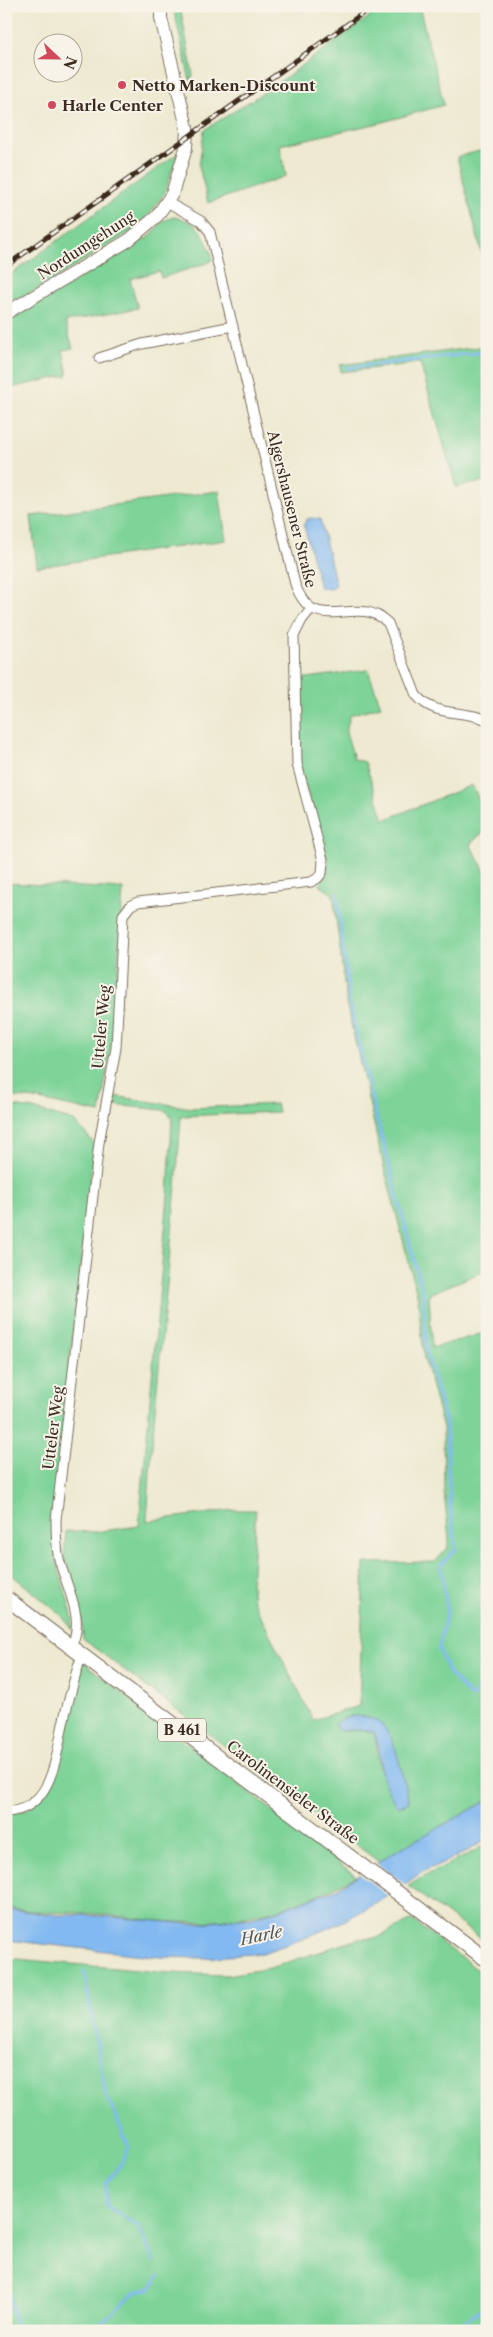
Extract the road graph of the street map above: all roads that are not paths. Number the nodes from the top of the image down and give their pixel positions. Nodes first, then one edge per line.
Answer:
1 (160, 10) edge
2 (168, 202) junction
3 (6, 314) edge
4 (233, 326) junction
5 (99, 358) dead end
6 (312, 609) junction
7 (487, 713) edge
8 (476, 715) junction
9 (487, 720) edge
10 (6, 1598) edge
11 (71, 1646) junction
12 (84, 1656) junction
13 (6, 1812) edge
14 (487, 1960) edge

1 - 2 main road, Nordumgehung
2 - 3 main road, Nordumgehung
2 - 4 street, Algershausener Straße
4 - 5 street
4 - 6 street, Algershausener Straße
6 - 8 street, Algershausener Straße
6 - 11 street, Utteler Weg
7 - 8 street
8 - 9 street, Algershausener Straße
10 - 11 main road, Carolinensieler Straße / B 461
11 - 12 main road, Carolinensieler Straße / B 461
12 - 13 street
12 - 14 main road, Carolinensieler Straße / B 461

